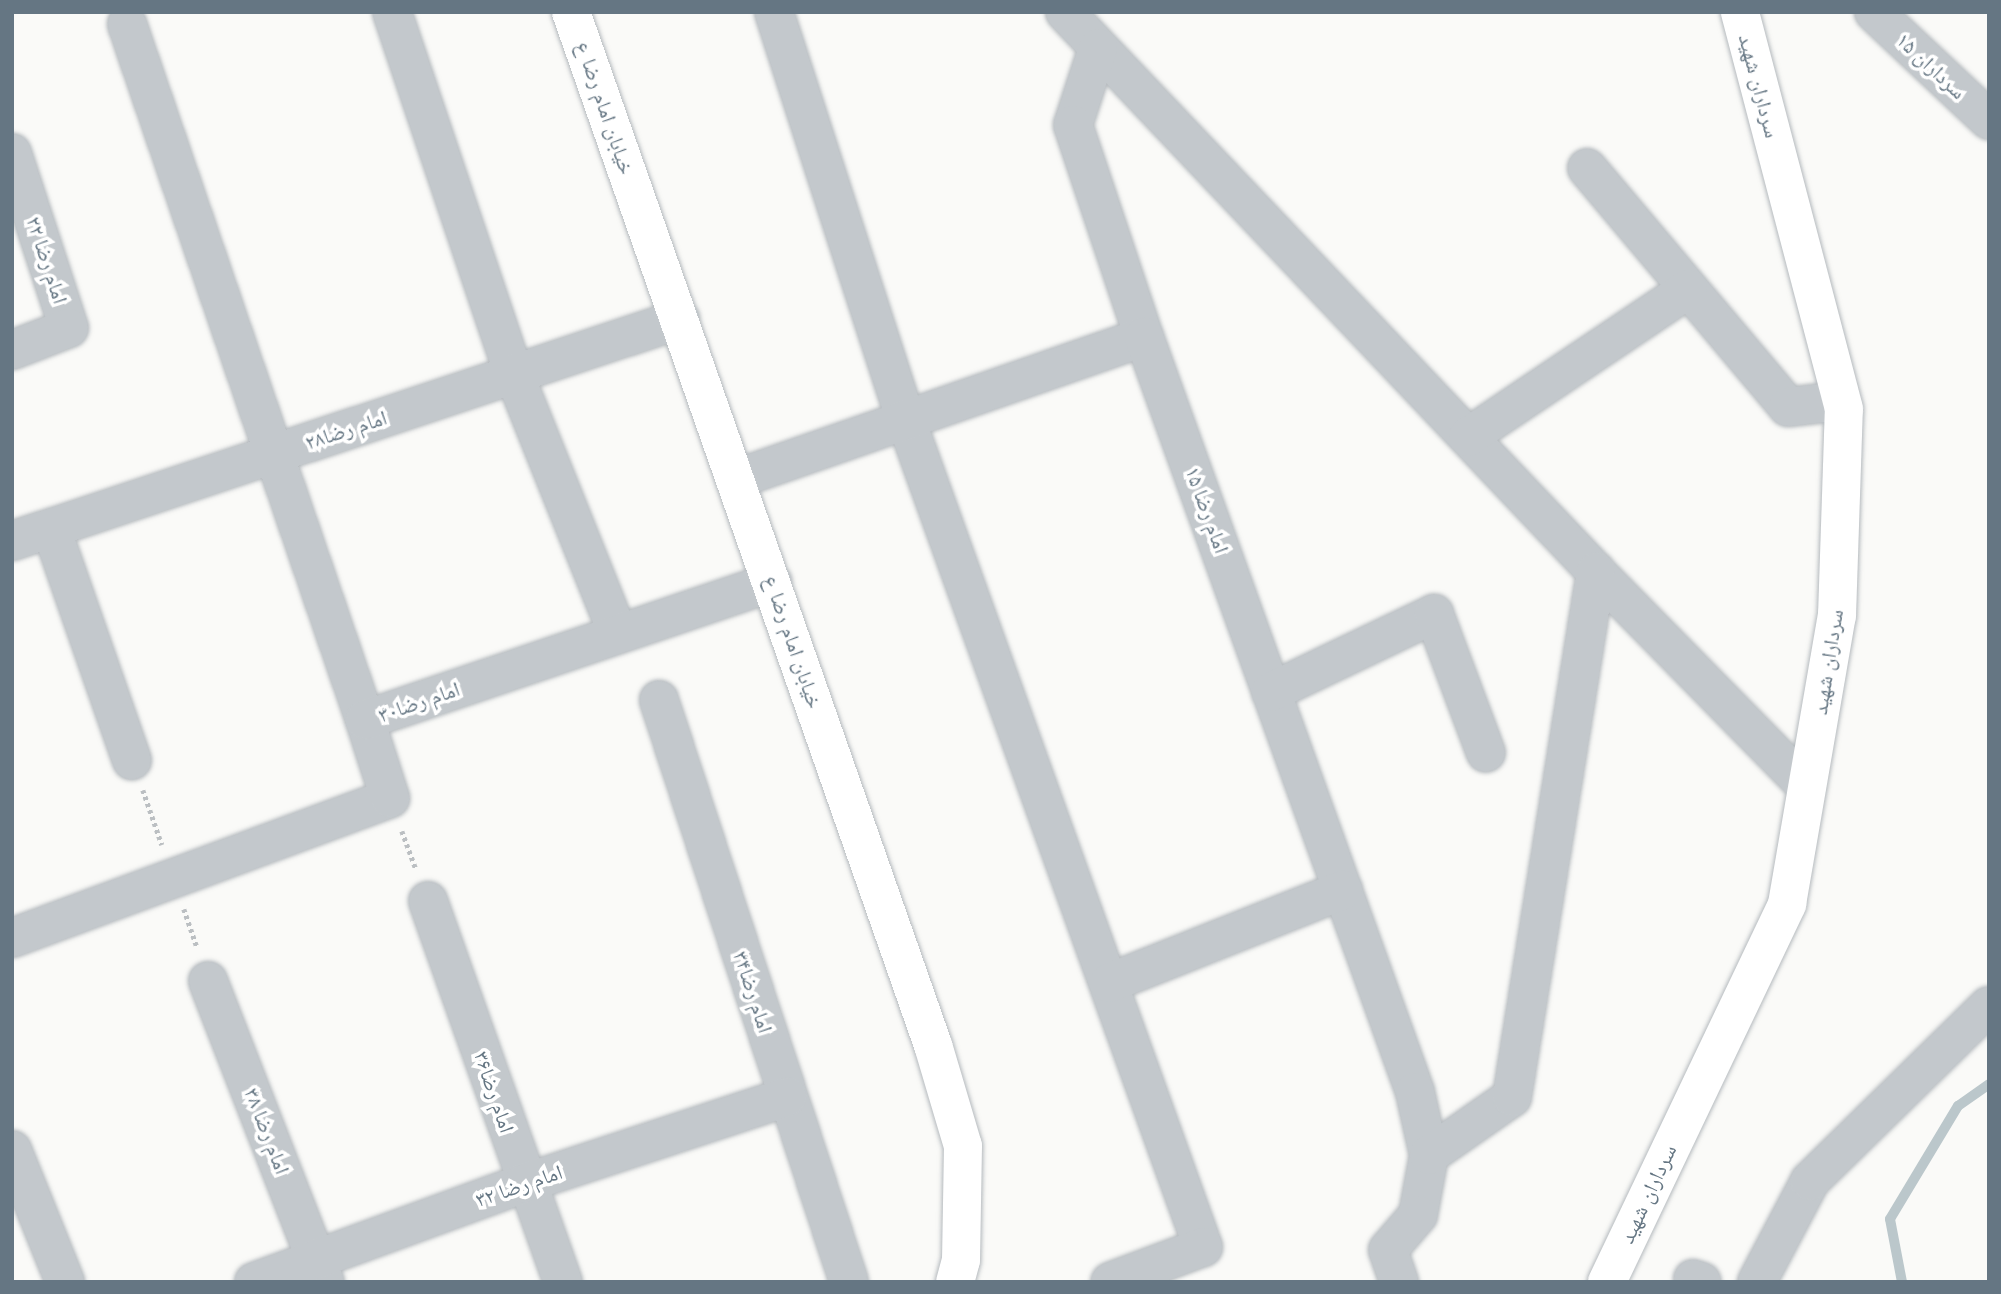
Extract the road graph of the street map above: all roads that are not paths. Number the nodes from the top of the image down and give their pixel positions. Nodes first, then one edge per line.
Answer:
1 (392, 12) edge
2 (572, 12) edge
3 (774, 12) edge
4 (1065, 12) edge
5 (1740, 12) edge
6 (1874, 12) edge
7 (127, 24) dead end
8 (1098, 48) junction
9 (1989, 120) edge
10 (12, 153) edge
11 (1587, 168) dead end
12 (1688, 289) junction
13 (680, 319) junction
14 (1144, 337) junction
15 (12, 350) edge
16 (514, 374) junction
17 (1841, 401) junction
18 (906, 420) junction
19 (1468, 437) junction
20 (273, 454) junction
21 (736, 479) junction
22 (51, 528) junction
23 (12, 541) edge
24 (1596, 572) junction
25 (772, 582) junction
26 (618, 635) junction
27 (1271, 692) junction
28 (659, 701) dead end
29 (365, 720) junction
30 (1486, 752) dead end
31 (132, 760) dead end
32 (1807, 787) junction
33 (1343, 890) junction
34 (428, 901) road end
35 (12, 938) edge
36 (208, 981) dead end
37 (1109, 983) junction
38 (1989, 1006) edge
39 (787, 1097) junction
40 (12, 1150) edge
41 (1429, 1155) junction
42 (525, 1183) junction
43 (321, 1270) edge
44 (65, 1282) edge
45 (254, 1282) edge
46 (563, 1282) edge
47 (849, 1282) edge
48 (955, 1282) edge
49 (1110, 1282) edge
50 (1399, 1282) edge
51 (1606, 1282) edge
52 (1757, 1282) edge

1 - 16 street
2 - 13 main road, خیابان امام رضا ع
3 - 18 street
4 - 8 street
5 - 17 main road, سرداران شهید
6 - 9 street, سرداران ۱۵
7 - 20 street
8 - 14 street, ۱۵ امام رضا
8 - 19 street
10 - 15 street, امام رضا ۲۲
11 - 12 street
12 - 17 street
12 - 19 street
13 - 16 street, امام رضا۲۸
13 - 21 main road, خیابان امام رضا ع
14 - 18 street
14 - 27 street, ۱۵ امام رضا
16 - 20 street, امام رضا۲۸
16 - 26 street
17 - 32 main road, سرداران شهید
18 - 21 street
18 - 37 street
19 - 24 street
20 - 22 street, امام رضا۲۸
20 - 29 street
21 - 25 main road, خیابان امام رضا ع
22 - 23 street, امام رضا۲۸
22 - 31 street
24 - 32 street
24 - 41 street
25 - 26 street, امام رضا۳۰
25 - 48 main road, خیابان امام رضا ع
26 - 29 street, امام رضا۳۰
27 - 30 street
27 - 33 street, ۱۵ امام رضا
28 - 39 street, امام رضا۳۴
29 - 35 street, امام رضا۳۰
32 - 51 main road, سرداران شهید
33 - 37 street
33 - 41 street, ۱۵ امام رضا
34 - 42 street, امام رضا۳۶
36 - 43 street, امام رضا ۳۸
37 - 49 street
38 - 52 street
39 - 42 street, امام رضا ۳۲
39 - 47 street, امام رضا۳۴
40 - 44 street
41 - 50 street
42 - 43 street, امام رضا ۳۲
42 - 46 street, امام رضا۳۶
43 - 45 street, امام رضا ۳۲

